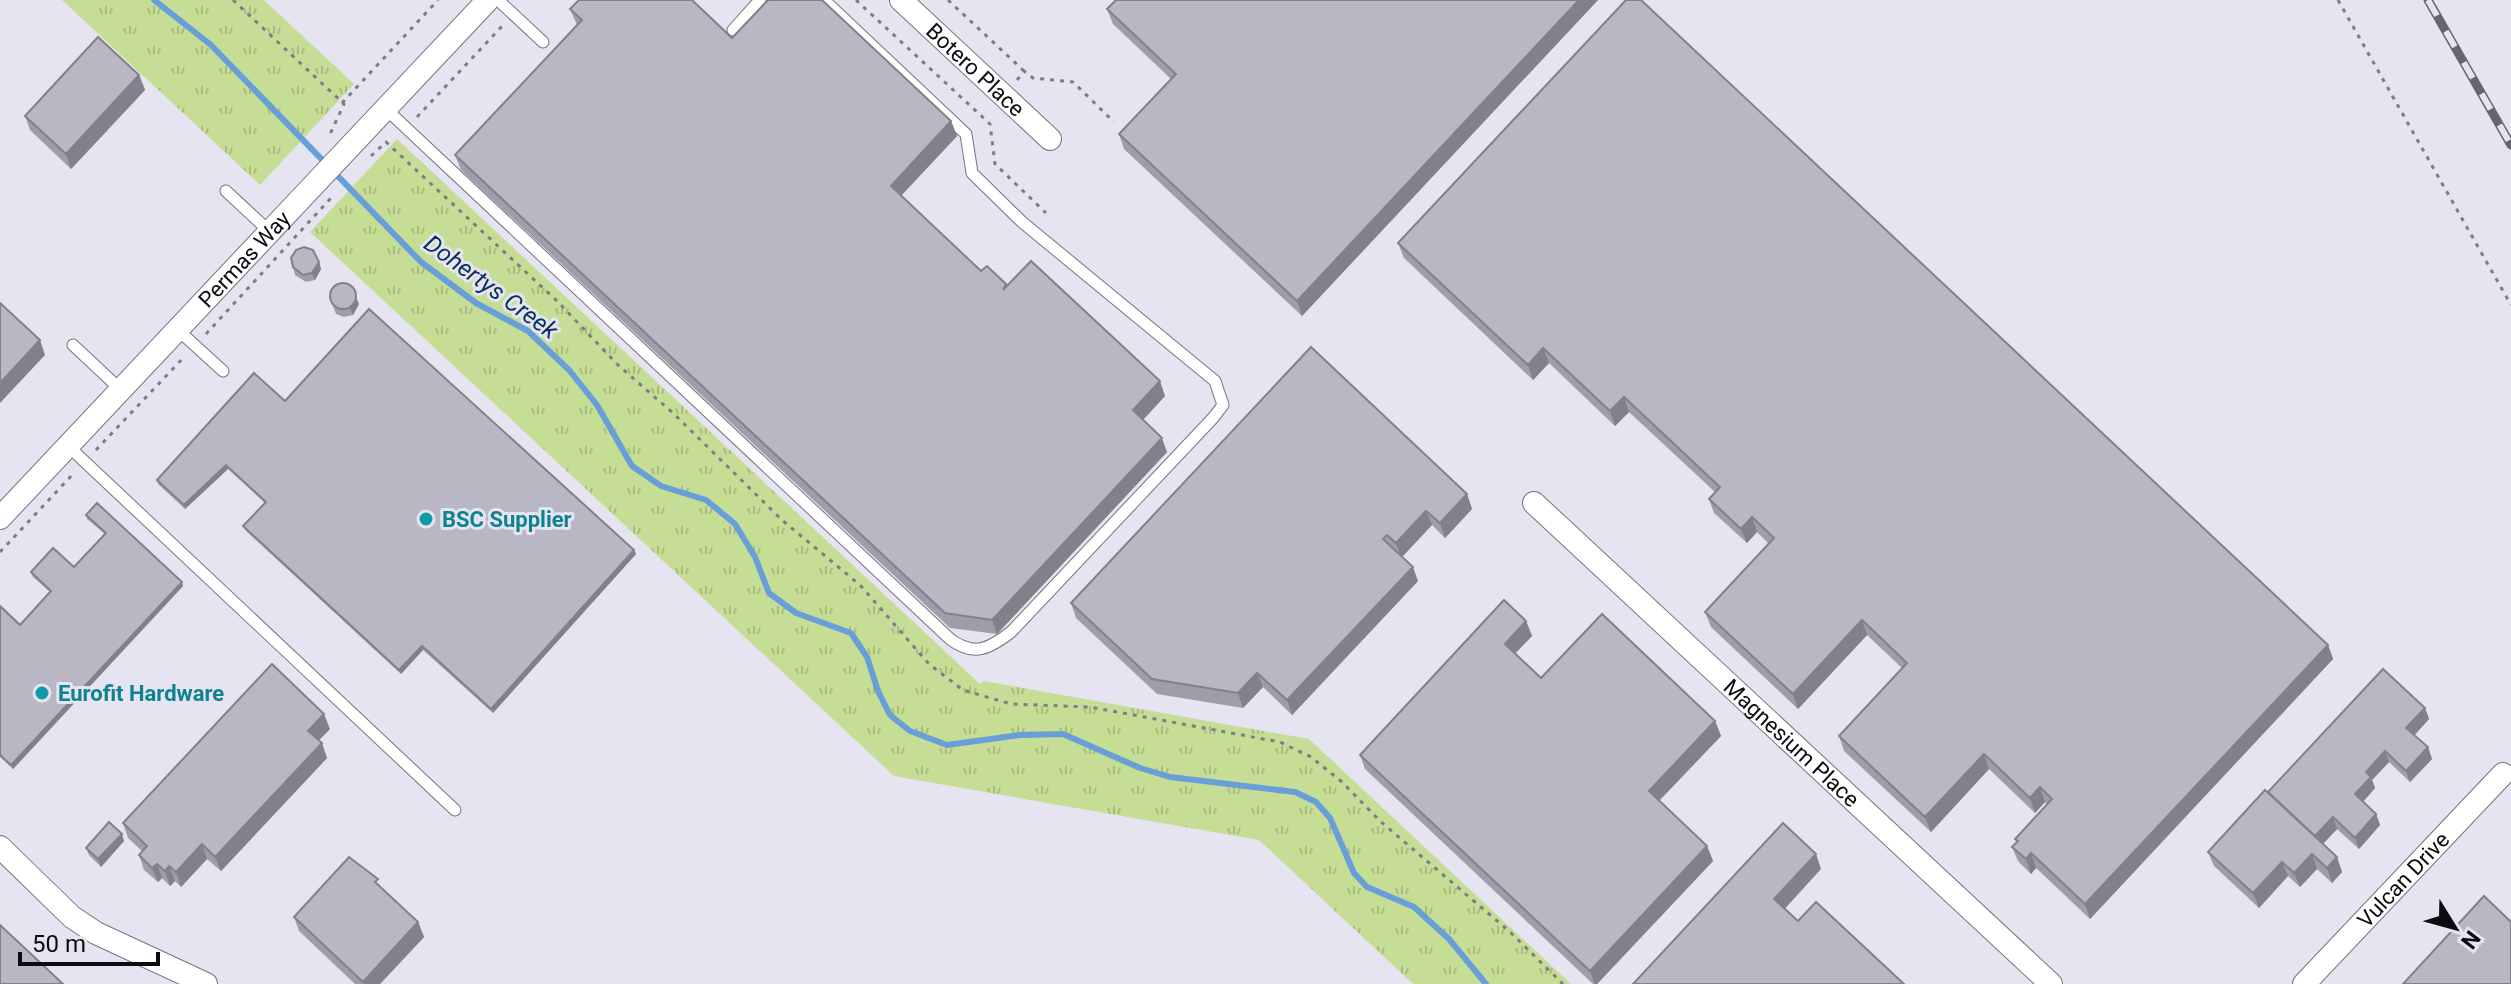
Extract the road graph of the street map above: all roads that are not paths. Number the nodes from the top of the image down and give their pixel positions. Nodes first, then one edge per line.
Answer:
1 (488, 0) edge
2 (498, 0) edge
3 (760, 0) edge
4 (824, 0) edge
5 (901, 0) edge
6 (733, 30) dead end
7 (543, 42) dead end
8 (386, 109) junction
9 (1050, 139) dead end
10 (226, 191) dead end
11 (270, 232) junction
12 (178, 330) junction
13 (73, 345) dead end
14 (223, 371) dead end
15 (121, 390) junction
16 (68, 446) junction
17 (1534, 503) dead end
18 (4, 506) edge
19 (2503, 774) dead end
20 (455, 810) dead end
21 (0, 847) edge
22 (206, 984) edge
23 (2051, 984) edge
24 (2304, 984) edge

1 - 8 street, Permas Way
2 - 7 lane
3 - 6 lane
4 - 8 lane
5 - 9 street, Botero Place
8 - 11 street, Permas Way
10 - 11 lane
11 - 12 street, Permas Way
12 - 14 lane
12 - 15 street, Permas Way
13 - 15 lane
15 - 16 street, Permas Way
16 - 18 street, Permas Way
16 - 20 lane
17 - 23 street, Magnesium Place
19 - 24 street, Vulcan Drive
21 - 22 street

